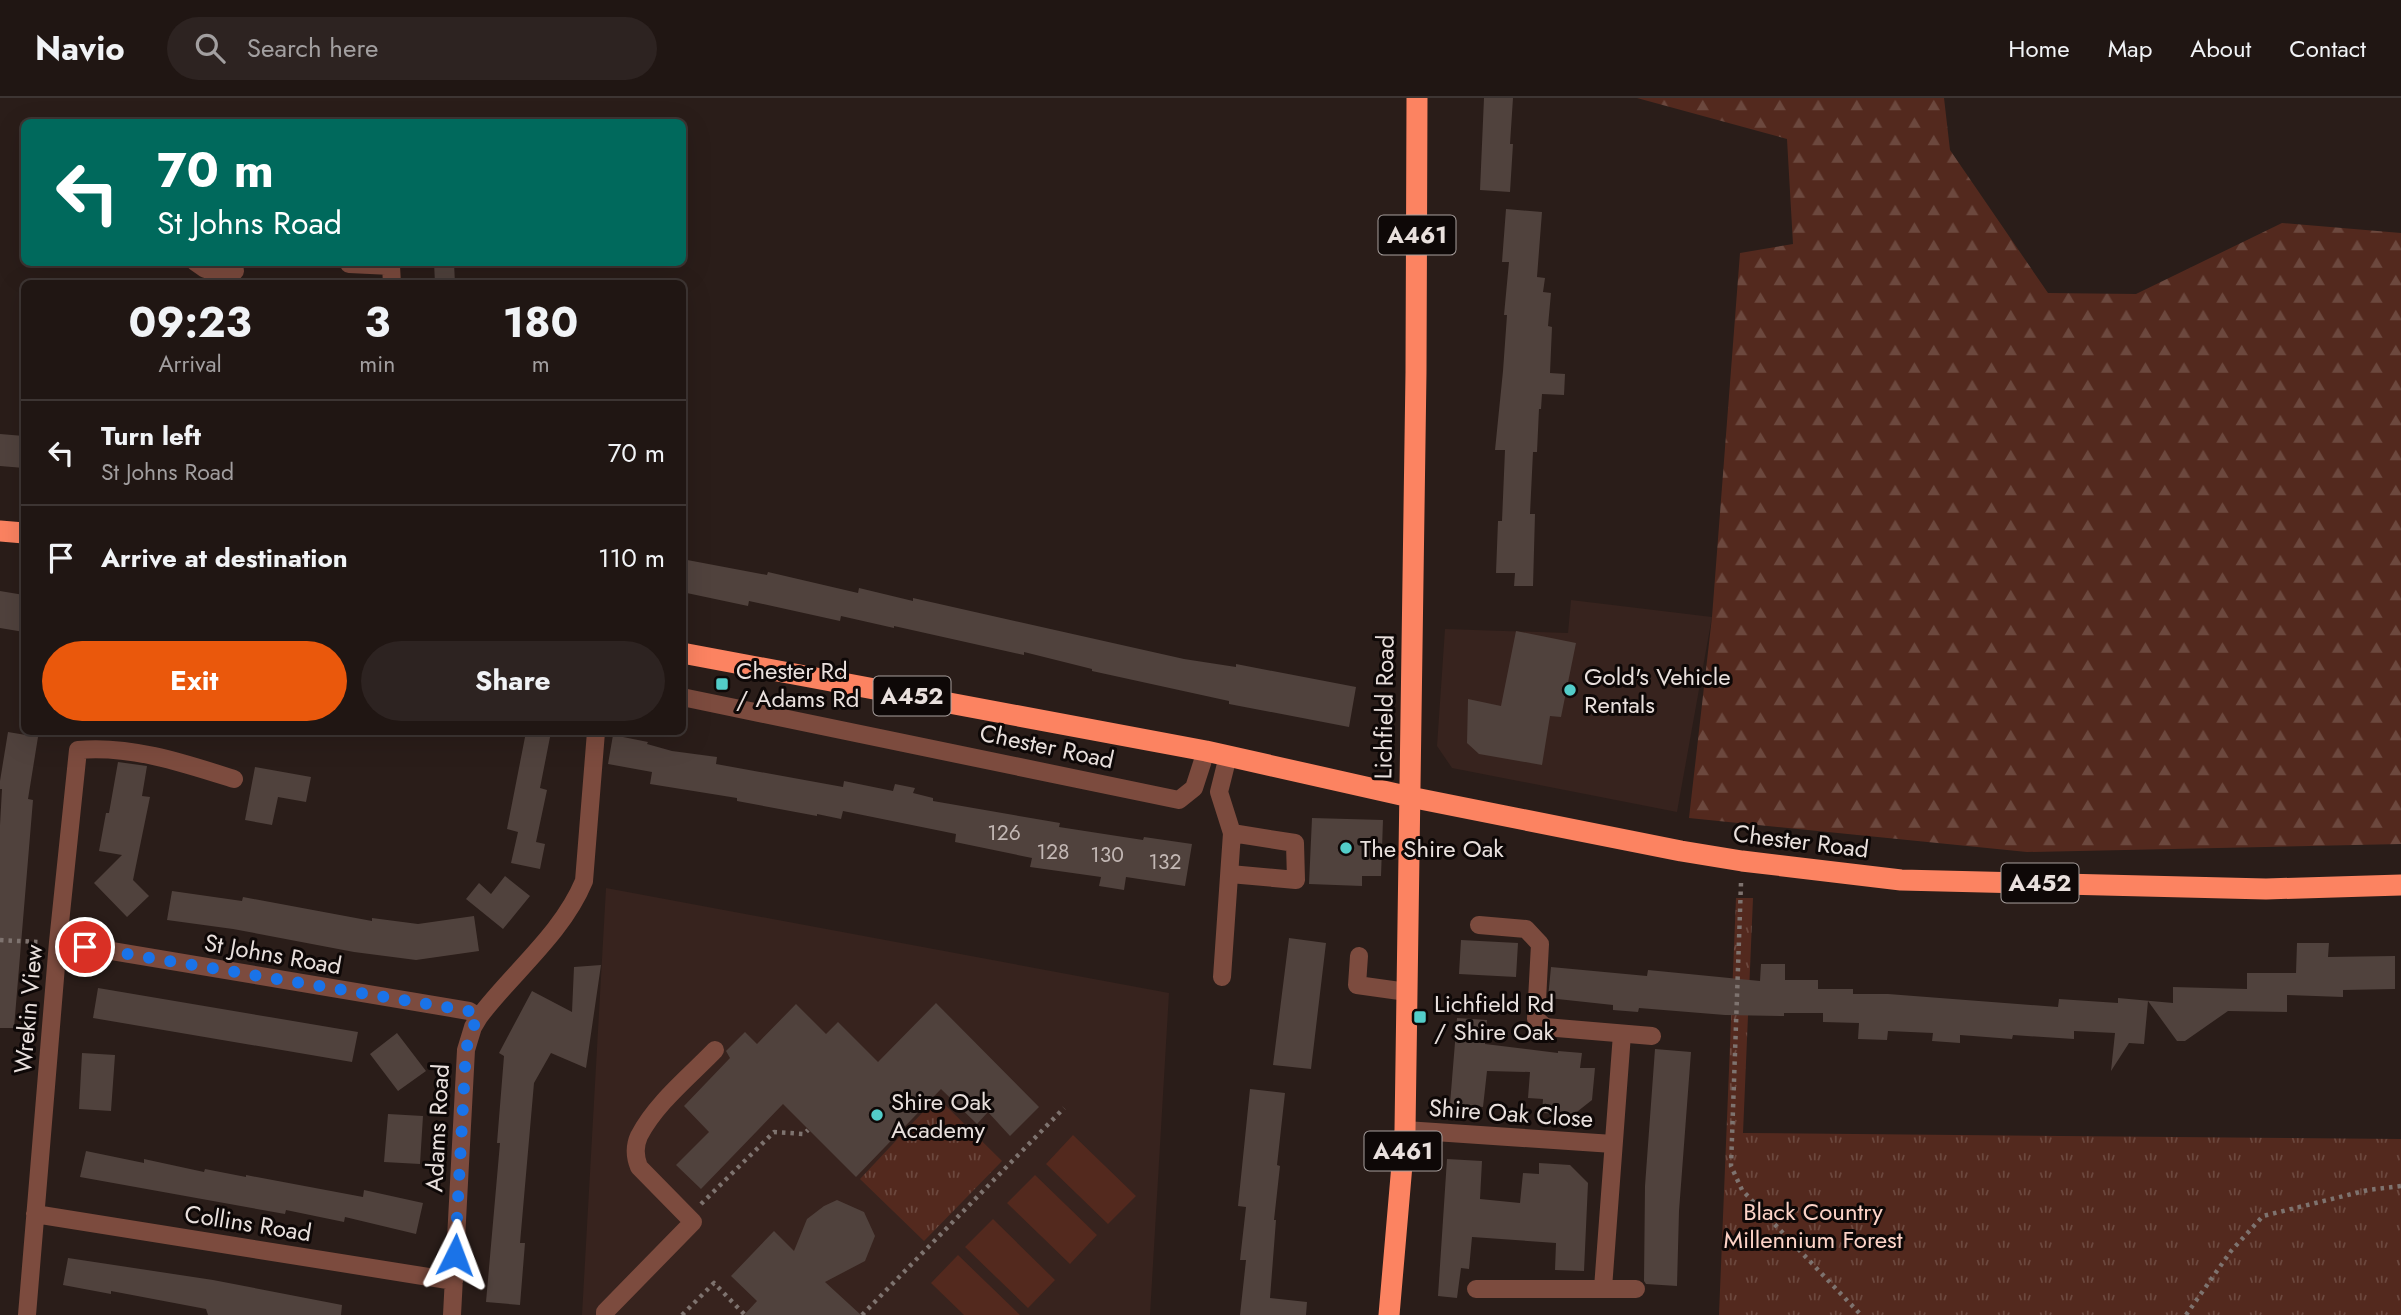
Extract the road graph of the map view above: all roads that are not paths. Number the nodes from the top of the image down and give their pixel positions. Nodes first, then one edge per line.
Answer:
1 (1417, 98) edge
2 (235, 271) dead end
3 (202, 272) edge
4 (0, 531) edge
5 (21, 533) edge
6 (686, 654) edge
7 (686, 698) edge
8 (596, 735) edge
9 (1206, 751) junction
10 (1228, 756) junction
11 (234, 779) dead end
12 (1410, 797) junction
13 (1232, 833) junction
14 (1230, 874) junction
15 (2401, 885) edge
16 (1479, 925) dead end
17 (58, 942) junction
18 (1359, 956) dead end
19 (1222, 977) dead end
20 (1407, 992) junction
21 (479, 1017) junction
22 (1622, 1034) junction
23 (1652, 1036) dead end
24 (715, 1050) dead end
25 (1405, 1130) junction
26 (1613, 1144) junction
27 (34, 1214) junction
28 (454, 1281) junction
29 (1603, 1288) junction
30 (1476, 1289) dead end
31 (1636, 1290) dead end
32 (27, 1315) edge
33 (452, 1315) edge
34 (605, 1315) edge
35 (1389, 1315) edge

1 - 12 highway, Lichfield Road / A461
2 - 3 street
4 - 5 highway
6 - 9 highway, Chester Road / A452
7 - 9 street, Chester Road
8 - 21 street, Adams Road
9 - 10 highway, Chester Road / A452
10 - 12 highway, Chester Road / A452
10 - 13 street
11 - 17 street, Wrekin View
12 - 15 highway, Chester Road / A452
12 - 20 highway, Lichfield Road / A461
13 - 14 street
13 - 14 street
14 - 19 street
16 - 22 street
17 - 21 street, St Johns Road
17 - 27 street, Wrekin View
18 - 20 street
20 - 25 highway, Lichfield Road / A461
21 - 28 street, Adams Road
22 - 23 street
22 - 26 street, Shire Oak Close
24 - 34 street
25 - 26 street, Shire Oak Close
25 - 35 highway, Lichfield Road / A461
26 - 29 street, Shire Oak Close
27 - 28 street, Collins Road
27 - 32 street, Wrekin View
28 - 33 street, Adams Road
29 - 30 street
29 - 31 street

